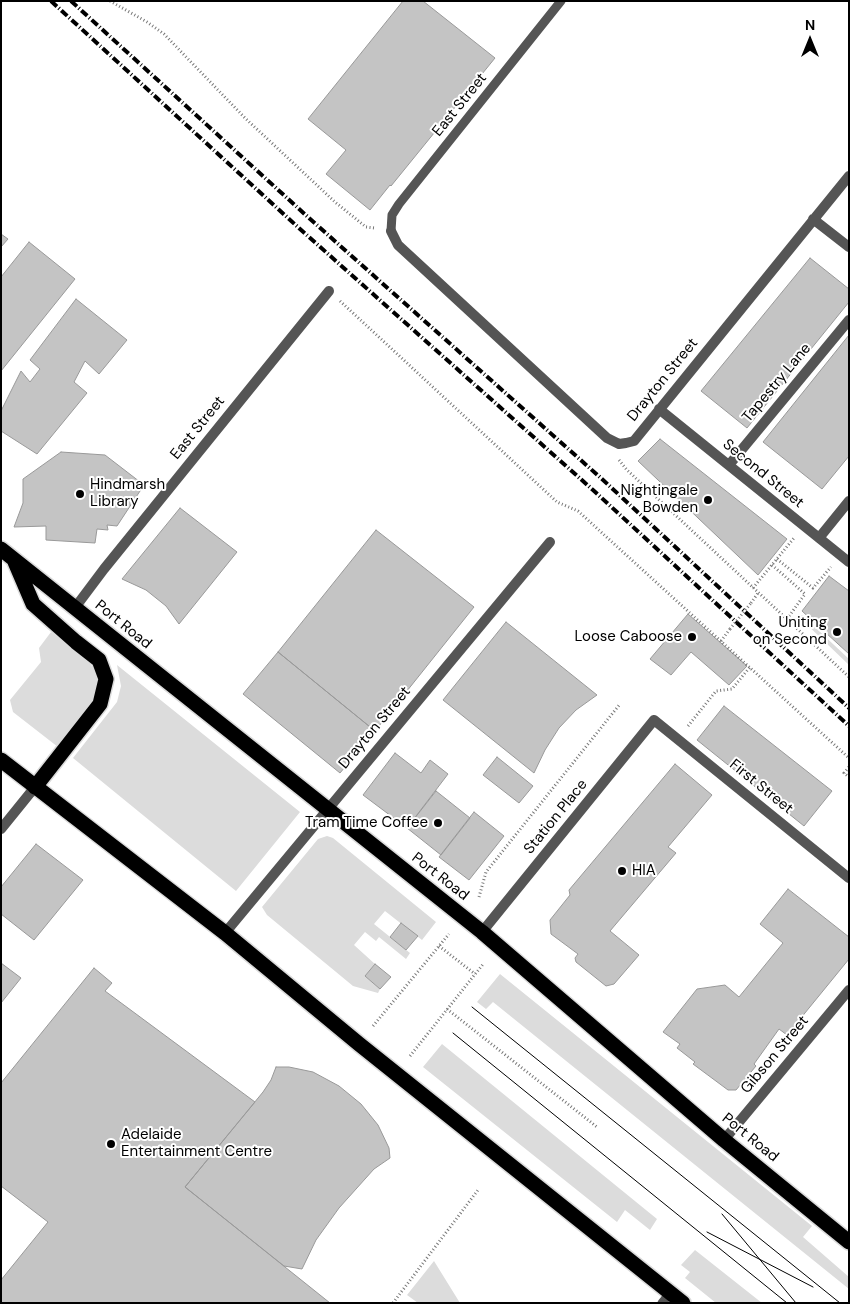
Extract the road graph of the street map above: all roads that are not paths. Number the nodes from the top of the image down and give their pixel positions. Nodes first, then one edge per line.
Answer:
1 (562, 1) edge
2 (849, 176) edge
3 (813, 219) junction
4 (390, 230) joint
5 (849, 247) edge
6 (328, 292) road end
7 (849, 320) edge
8 (659, 409) junction
9 (729, 466) junction
10 (849, 501) edge
11 (819, 538) junction
12 (550, 542) dead end
13 (1, 550) edge
14 (14, 560) junction
15 (849, 562) edge
16 (74, 609) junction
17 (654, 720) joint
18 (1, 760) edge
19 (35, 787) junction
20 (327, 810) junction
21 (1, 829) edge
22 (849, 878) edge
23 (482, 932) junction
24 (224, 933) junction
25 (849, 990) edge
26 (724, 1140) junction
27 (849, 1242) edge
28 (666, 1298) edge
29 (683, 1303) edge

1 - 4 lane, East Street
2 - 3 street, Drayton Street
3 - 5 street
3 - 8 street, Drayton Street
4 - 8 street, Drayton Street
6 - 16 street, East Street
7 - 9 street, Tapestry Lane
8 - 9 street, Second Street
9 - 11 street, Second Street
10 - 11 street
11 - 15 street, Second Street
12 - 20 street, Drayton Street
13 - 14 highway, Port Road
14 - 16 highway, Port Road
14 - 19 highway
16 - 20 highway, Port Road
17 - 22 street, First Street
17 - 23 street, Station Place
18 - 19 highway
19 - 21 street
19 - 24 highway
20 - 23 highway, Port Road
20 - 24 street, Drayton Street
23 - 26 highway, Port Road
24 - 28 highway
25 - 26 street, Gibson Street
26 - 27 highway, Port Road
28 - 29 highway

